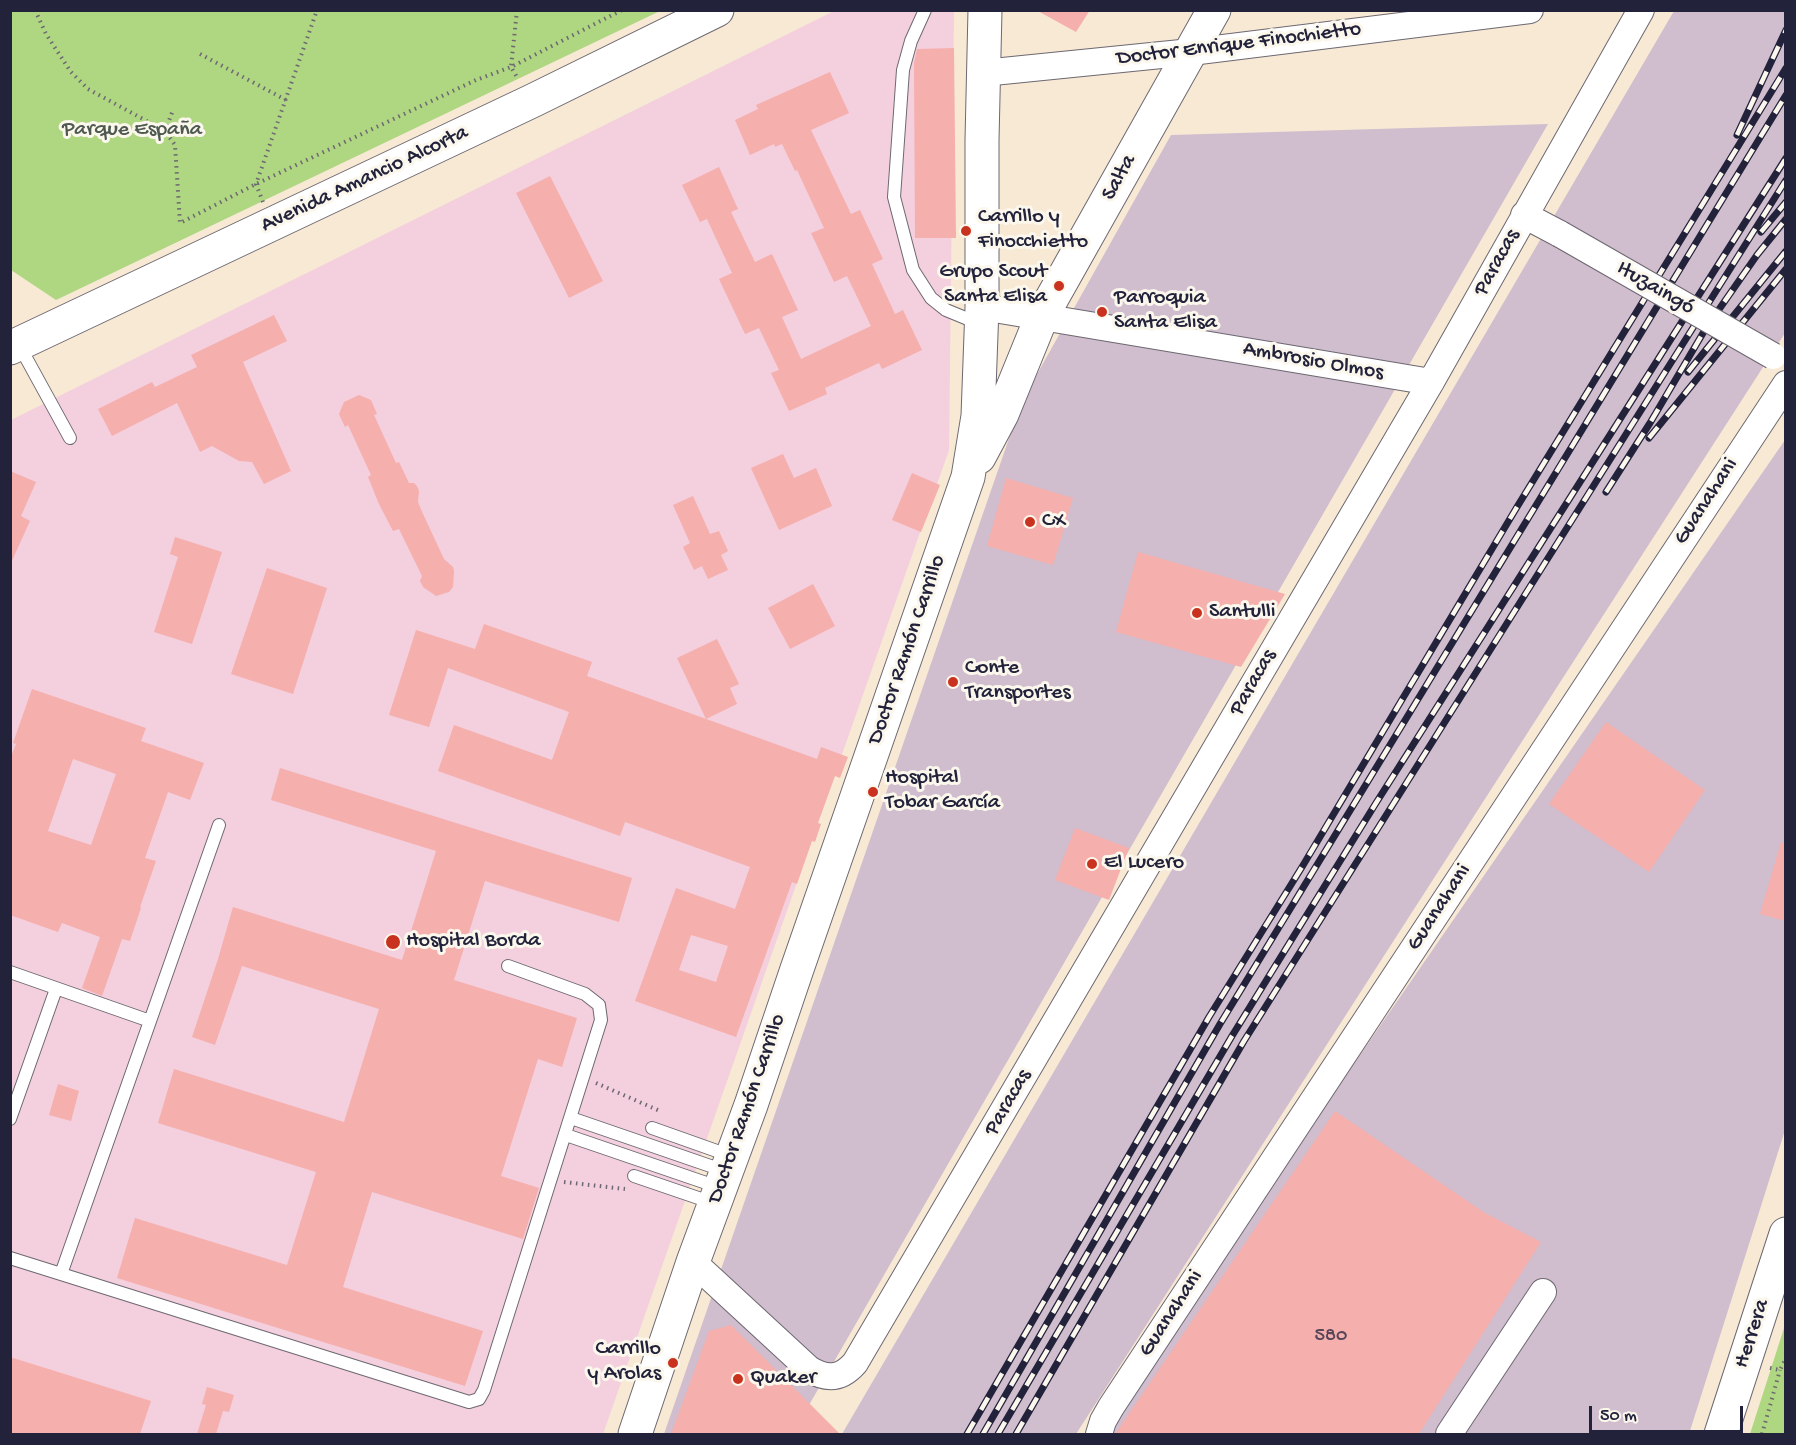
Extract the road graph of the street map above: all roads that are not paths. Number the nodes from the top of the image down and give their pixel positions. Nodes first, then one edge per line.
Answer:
1 (717, 10) edge
2 (925, 10) edge
3 (985, 10) edge
4 (1214, 10) edge
5 (1530, 10) edge
6 (1641, 10) edge
7 (1191, 52) junction
8 (983, 73) junction
9 (1524, 215) junction
10 (982, 316) junction
11 (1042, 316) junction
12 (15, 346) edge
13 (1779, 359) edge
14 (1431, 382) junction
15 (1785, 384) edge
16 (70, 438) dead end
17 (968, 477) junction
18 (219, 825) dead end
19 (508, 966) dead end
20 (10, 972) edge
21 (56, 989) junction
22 (150, 1021) junction
23 (571, 1118) junction
24 (10, 1119) edge
25 (652, 1128) dead end
26 (566, 1135) junction
27 (671, 1152) junction
28 (666, 1169) junction
29 (634, 1176) dead end
30 (723, 1180) junction
31 (1785, 1234) edge
32 (10, 1258) edge
33 (693, 1262) junction
34 (61, 1274) junction
35 (1543, 1292) dead end
36 (635, 1434) edge
37 (1099, 1434) edge
38 (1449, 1434) edge
39 (1721, 1434) edge

1 - 12 main road, Avenida Amancio Alcorta
2 - 10 lane
3 - 8 main road, Doctor Ramón Carrillo
4 - 7 main road, Salta
5 - 7 street, Doctor Enrique Finochietto
6 - 9 street, Paracas
7 - 8 street, Doctor Enrique Finochietto
7 - 11 main road, Salta
8 - 10 main road, Doctor Ramón Carrillo
9 - 13 street, Ituzaingó, bridge
9 - 14 street, Paracas
10 - 11 street, Ambrosio Olmos
10 - 17 main road, Doctor Ramón Carrillo
11 - 14 street, Ambrosio Olmos
11 - 17 main road, Salta
12 - 16 lane
14 - 33 street, Paracas
15 - 37 street, Guanahani
17 - 30 main road, Doctor Ramón Carrillo
18 - 22 lane
19 - 23 lane
20 - 21 lane
21 - 22 lane
21 - 24 lane
22 - 34 lane
23 - 26 lane
23 - 27 lane
25 - 30 lane
26 - 28 lane
26 - 34 lane
27 - 28 lane
27 - 30 lane
28 - 30 lane
29 - 30 lane
30 - 33 main road, Doctor Ramón Carrillo
31 - 39 main road, Herrera
32 - 34 lane
33 - 36 main road, Doctor Ramón Carrillo
35 - 38 street

